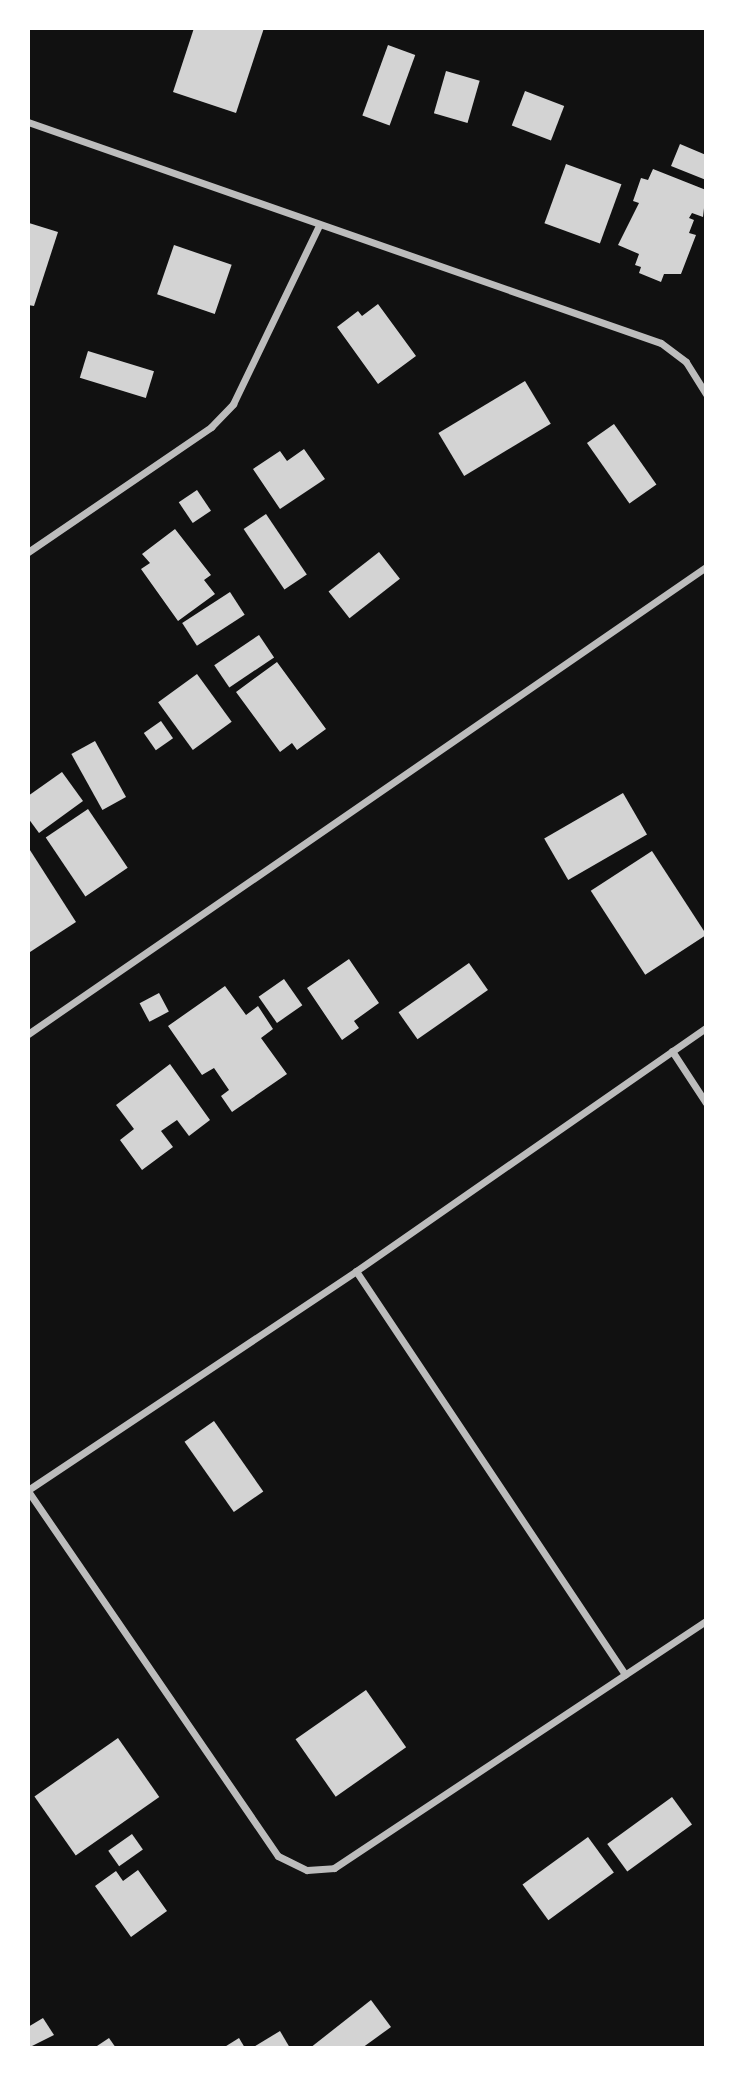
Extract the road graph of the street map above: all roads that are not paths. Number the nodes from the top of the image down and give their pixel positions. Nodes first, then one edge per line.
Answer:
1 (28, 122) edge
2 (319, 225) junction
3 (706, 394) edge
4 (28, 552) edge
5 (706, 567) edge
6 (706, 1028) edge
7 (28, 1034) edge
8 (672, 1051) junction
9 (706, 1102) edge
10 (356, 1271) junction
11 (28, 1491) edge
12 (706, 1621) edge
13 (625, 1674) junction

1 - 2 street
2 - 3 street
2 - 4 street
5 - 7 street
6 - 8 street
8 - 9 street
8 - 10 street
10 - 11 street
10 - 13 street
11 - 13 street
12 - 13 street

